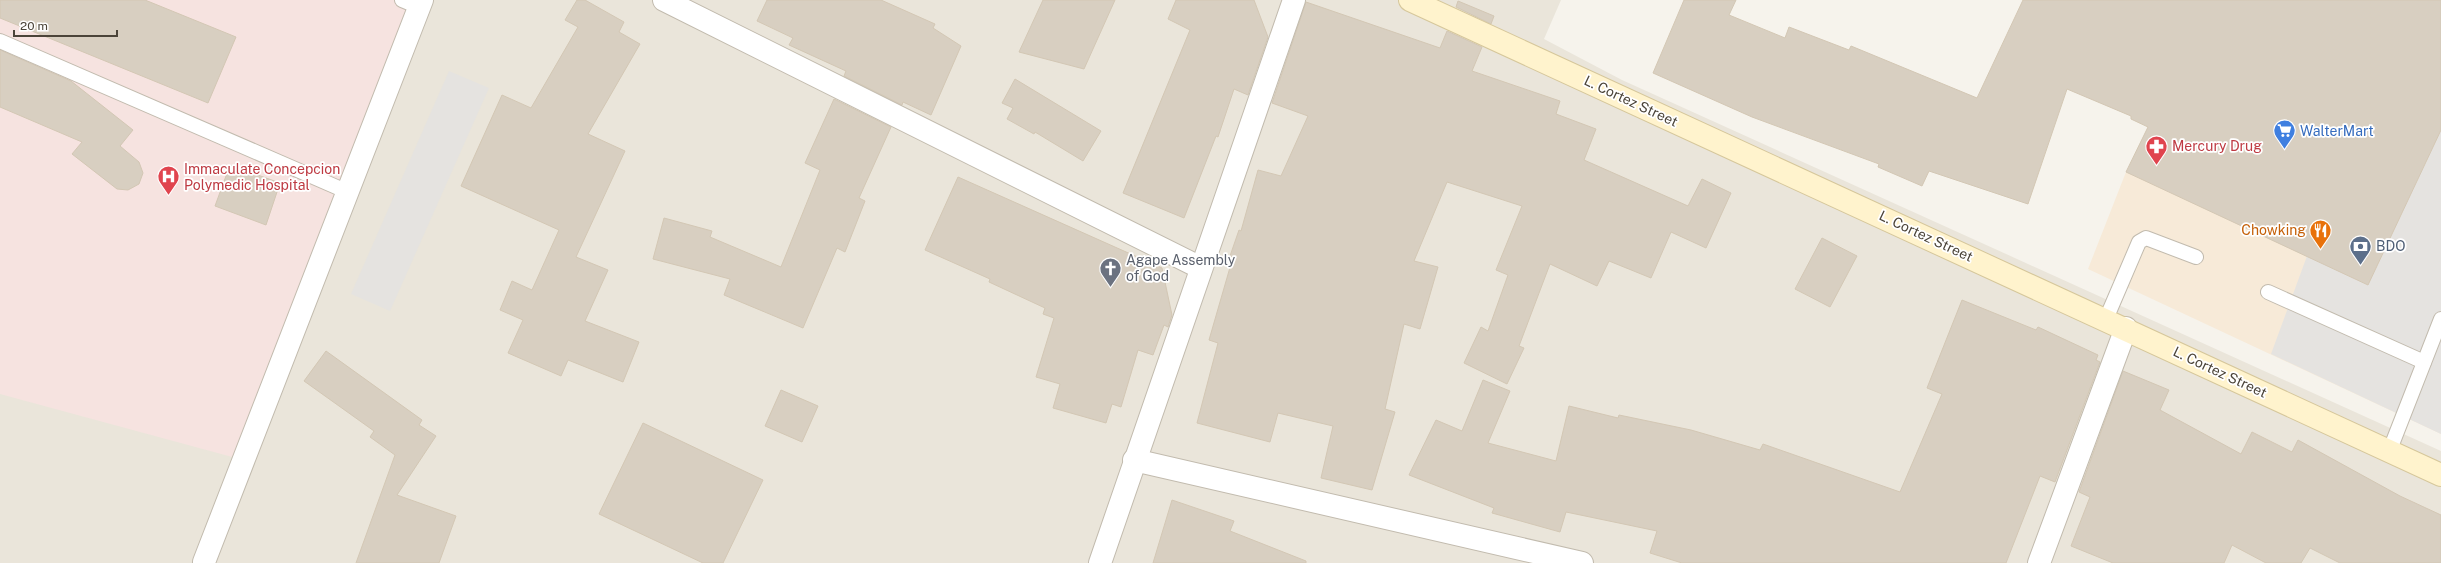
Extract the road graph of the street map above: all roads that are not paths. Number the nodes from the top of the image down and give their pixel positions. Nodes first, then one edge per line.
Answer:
1 (664, 0) edge
2 (1294, 0) edge
3 (1410, 0) edge
4 (414, 2) edge
5 (0, 41) edge
6 (348, 192) junction
7 (2196, 257) dead end
8 (1201, 268) junction
9 (2268, 292) dead end
10 (2106, 319) junction
11 (2441, 319) edge
12 (2126, 328) junction
13 (2424, 362) junction
14 (2389, 452) junction
15 (1134, 460) junction
16 (2441, 475) edge
17 (204, 562) dead end
18 (1100, 563) edge
19 (1582, 563) edge
20 (2039, 563) edge

1 - 8 street
2 - 8 street
3 - 10 main road, L. Cortez Street
4 - 6 street
5 - 6 lane
6 - 17 street
7 - 10 lane
8 - 15 street
9 - 13 lane
10 - 12 main road, L. Cortez Street
11 - 13 lane
12 - 14 main road, L. Cortez Street
12 - 20 street
13 - 14 lane
14 - 16 main road, L. Cortez Street
15 - 18 street
15 - 19 street

